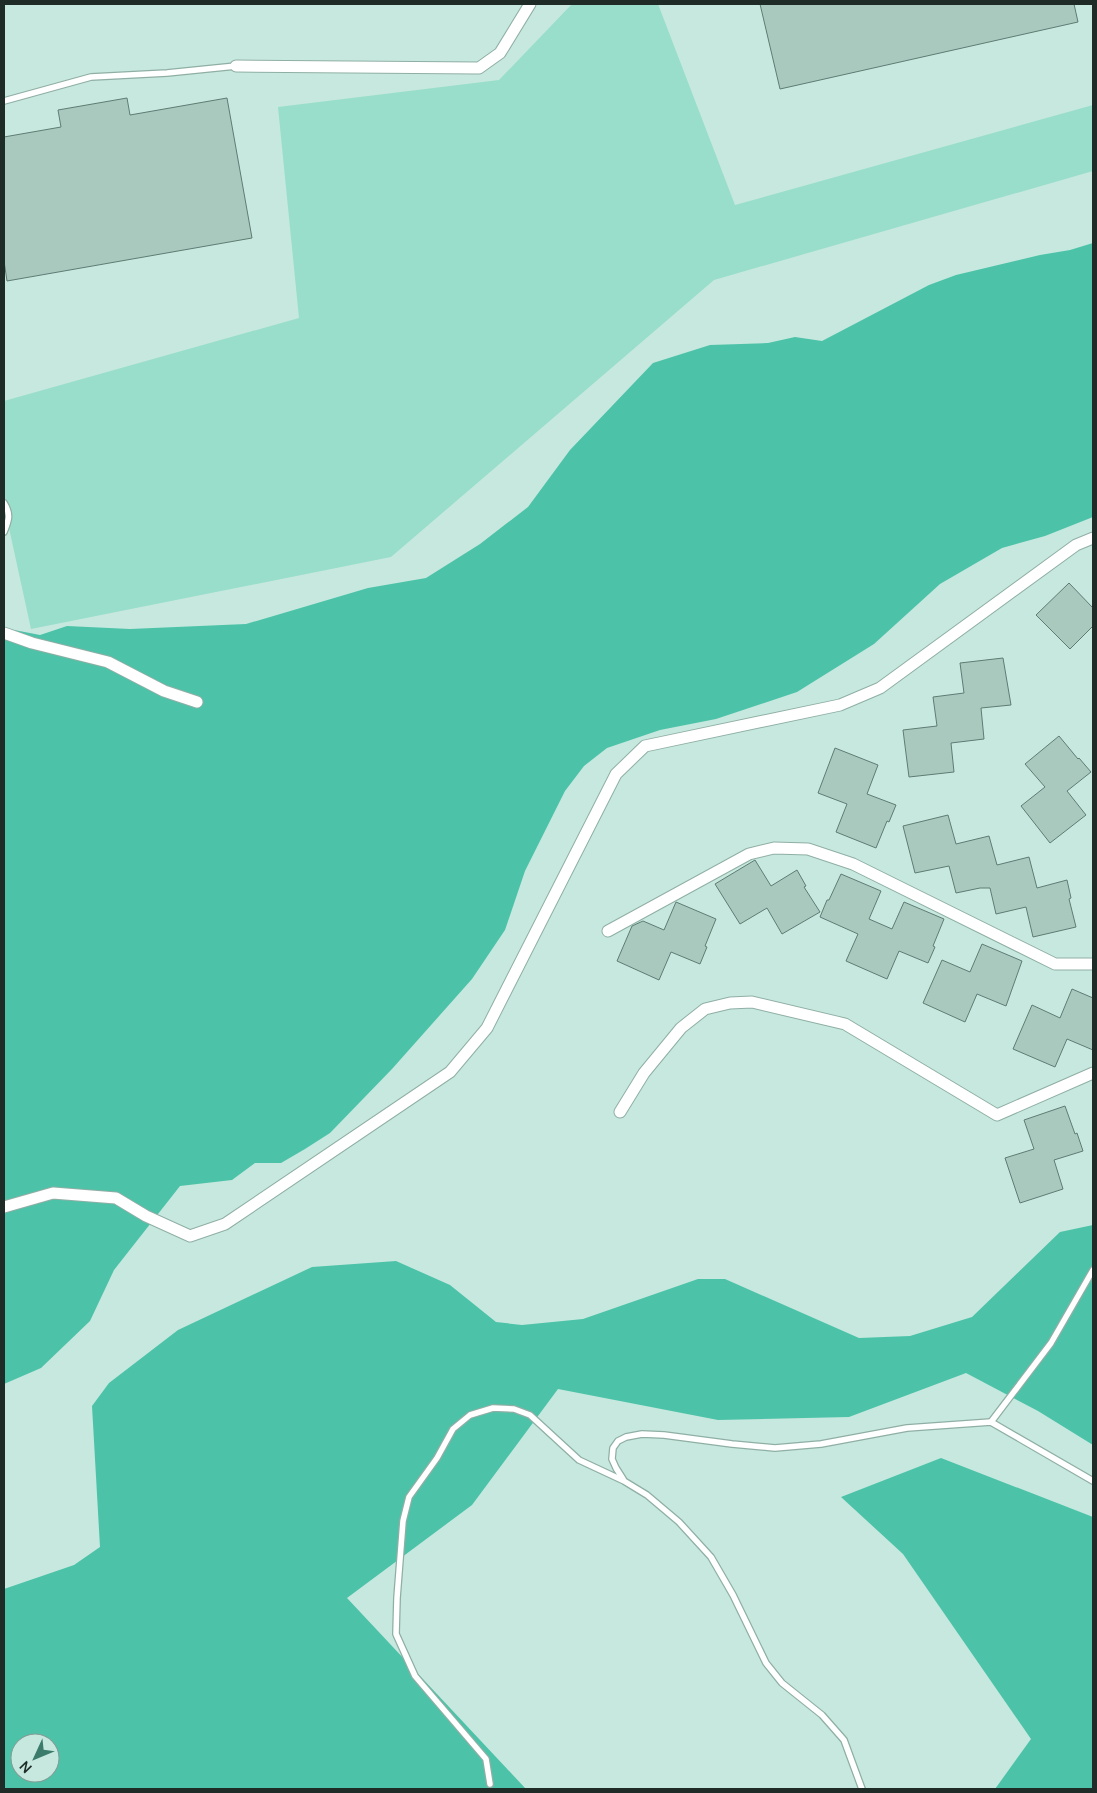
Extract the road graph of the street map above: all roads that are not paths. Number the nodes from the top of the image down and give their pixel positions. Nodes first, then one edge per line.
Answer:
1 (530, 4) edge
2 (236, 66) joint
3 (4, 101) edge
4 (4, 503) edge
5 (4, 532) edge
6 (1093, 538) edge
7 (4, 633) edge
8 (197, 702) dead end
9 (608, 931) dead end
10 (1093, 964) edge
11 (1093, 1073) edge
12 (620, 1112) dead end
13 (4, 1207) edge
14 (1093, 1270) edge
15 (991, 1422) junction
16 (624, 1481) junction
17 (1093, 1481) edge
18 (490, 1784) dead end
19 (862, 1789) edge

1 - 2 street
2 - 3 lane
4 - 5 lane
6 - 13 street
7 - 8 street
9 - 10 street
11 - 12 street
14 - 15 lane
15 - 16 lane
15 - 17 lane
16 - 18 lane
16 - 19 lane

